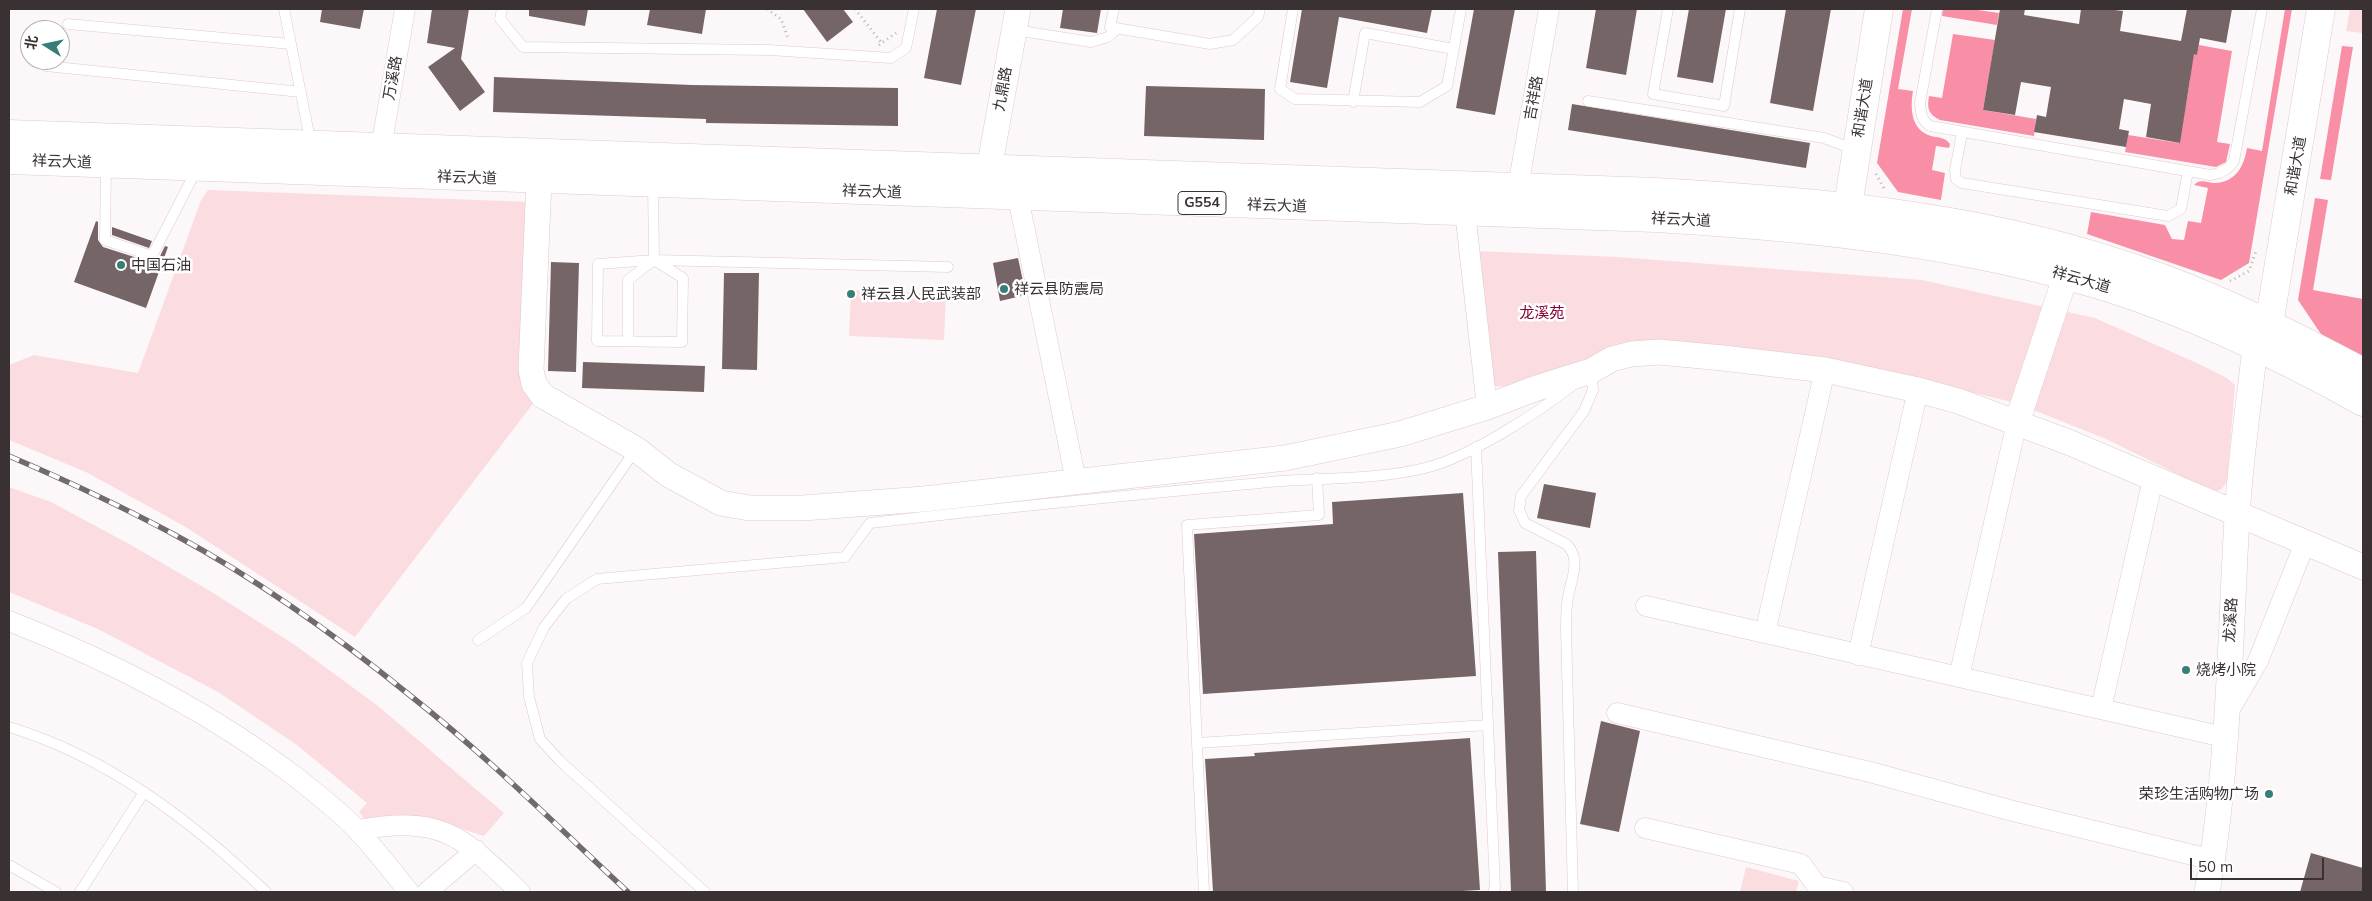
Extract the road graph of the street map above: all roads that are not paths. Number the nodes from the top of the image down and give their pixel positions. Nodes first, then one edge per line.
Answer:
1 (284, 9) edge
2 (405, 9) edge
3 (502, 9) edge
4 (914, 9) edge
5 (1114, 9) edge
6 (1260, 9) edge
7 (1292, 9) edge
8 (1461, 9) edge
9 (1549, 9) edge
10 (1668, 9) edge
11 (1740, 9) edge
12 (1879, 9) edge
13 (1937, 9) edge
14 (2262, 9) edge
15 (2321, 9) edge
16 (1016, 19) edge
17 (70, 24) edge
18 (1117, 29) junction
19 (291, 44) junction
20 (1454, 49) junction
21 (70, 68) edge
22 (301, 92) junction
23 (1588, 101) dead end
24 (1353, 102) junction
25 (1962, 133) junction
26 (9, 134) edge
27 (311, 145) junction
28 (381, 148) junction
29 (1856, 150) junction
30 (9, 160) edge
31 (106, 164) junction
32 (198, 168) junction
33 (989, 169) junction
34 (2188, 171) junction
35 (378, 174) junction
36 (539, 180) junction
37 (653, 184) junction
38 (986, 196) junction
39 (1018, 197) junction
40 (1517, 200) junction
41 (1848, 206) junction
42 (1466, 212) junction
43 (654, 260) junction
44 (948, 267) dead end
45 (2066, 275) junction
46 (2268, 324) junction
47 (628, 341) junction
48 (2255, 347) junction
49 (1825, 370) junction
50 (1591, 371) junction
51 (2363, 372) edge
52 (1918, 390) junction
53 (2363, 402) edge
54 (1487, 407) junction
55 (2017, 422) junction
56 (1476, 447) junction
57 (636, 449) junction
58 (1317, 478) junction
59 (2153, 480) junction
60 (1076, 481) junction
61 (2237, 514) junction
62 (2305, 543) junction
63 (2363, 567) edge
64 (1646, 606) dead end
65 (9, 621) edge
66 (1765, 633) junction
67 (478, 640) dead end
68 (1858, 654) junction
69 (1959, 677) junction
70 (2101, 709) junction
71 (1617, 713) dead end
72 (1488, 725) junction
73 (2225, 726) junction
74 (9, 727) edge
75 (1197, 743) junction
76 (144, 792) junction
77 (1645, 828) dead end
78 (358, 830) junction
79 (476, 850) junction
80 (2213, 860) junction
81 (9, 865) edge
82 (56, 892) edge
83 (80, 892) edge
84 (266, 892) edge
85 (409, 892) edge
86 (427, 892) edge
87 (520, 892) edge
88 (705, 892) edge
89 (1204, 892) edge
90 (1493, 892) edge
91 (1573, 892) edge
92 (1843, 892) edge
93 (2207, 892) edge

1 - 19 lane
2 - 28 street, 万溪路
3 - 4 lane
5 - 18 lane
6 - 18 lane
7 - 24 lane
8 - 20 lane
9 - 40 street, 吉祥路
10 - 11 lane
12 - 29 main road, 和谐大道
13 - 25 lane
14 - 34 lane
15 - 46 main road, 和谐大道
16 - 18 lane
16 - 33 street, 九鼎路
17 - 19 lane
19 - 22 lane
20 - 24 lane
20 - 24 lane
21 - 22 lane
22 - 27 lane
23 - 29 lane
25 - 34 lane
25 - 34 lane
26 - 27 main road, 祥云大道 / G554
27 - 28 main road, 祥云大道 / G554
28 - 33 main road, 祥云大道 / G554
28 - 35 main road
29 - 41 main road, 和谐大道
30 - 31 main road, 祥云大道 / G554
31 - 32 main road, 祥云大道 / G554
31 - 32 lane
32 - 35 main road, 祥云大道 / G554
33 - 38 main road
33 - 40 main road, 祥云大道 / G554
35 - 36 main road, 祥云大道 / G554
36 - 37 main road, 祥云大道 / G554
36 - 57 street
37 - 38 main road, 祥云大道 / G554
37 - 43 lane
38 - 39 main road, 祥云大道 / G554
39 - 42 main road, 祥云大道 / G554
39 - 60 street
40 - 41 main road, 祥云大道 / G554
40 - 42 main road, 祥云大道 / G554
40 - 45 main road, 祥云大道 / G554
41 - 46 main road, 祥云大道 / G554
42 - 54 street
43 - 44 lane
43 - 47 lane
43 - 47 lane
43 - 47 lane
45 - 48 main road, 祥云大道 / G554
45 - 55 street
46 - 48 main road, 和谐大道
46 - 51 main road, 祥云大道 / G554
48 - 53 main road, 祥云大道 / G554
48 - 61 street, 龙溪路
49 - 50 street
49 - 52 street
49 - 66 street
50 - 54 street
50 - 56 lane
50 - 91 lane
52 - 55 street
52 - 68 street
54 - 60 street
55 - 59 street
55 - 69 street
56 - 58 lane
56 - 72 lane
57 - 60 street
57 - 67 lane
58 - 75 lane
58 - 88 lane
59 - 61 street
59 - 70 street
61 - 62 street
61 - 73 street, 龙溪路
62 - 63 street
62 - 73 street
64 - 66 street
65 - 78 street
66 - 68 street
68 - 69 street
69 - 70 street
70 - 73 street
71 - 80 street
72 - 75 lane
72 - 90 lane
73 - 80 street, 龙溪路
74 - 76 lane
75 - 89 lane
76 - 83 lane
76 - 84 lane
77 - 92 street
78 - 79 street
78 - 85 street
79 - 86 street
79 - 87 street
80 - 93 street, 龙溪路
81 - 82 lane

